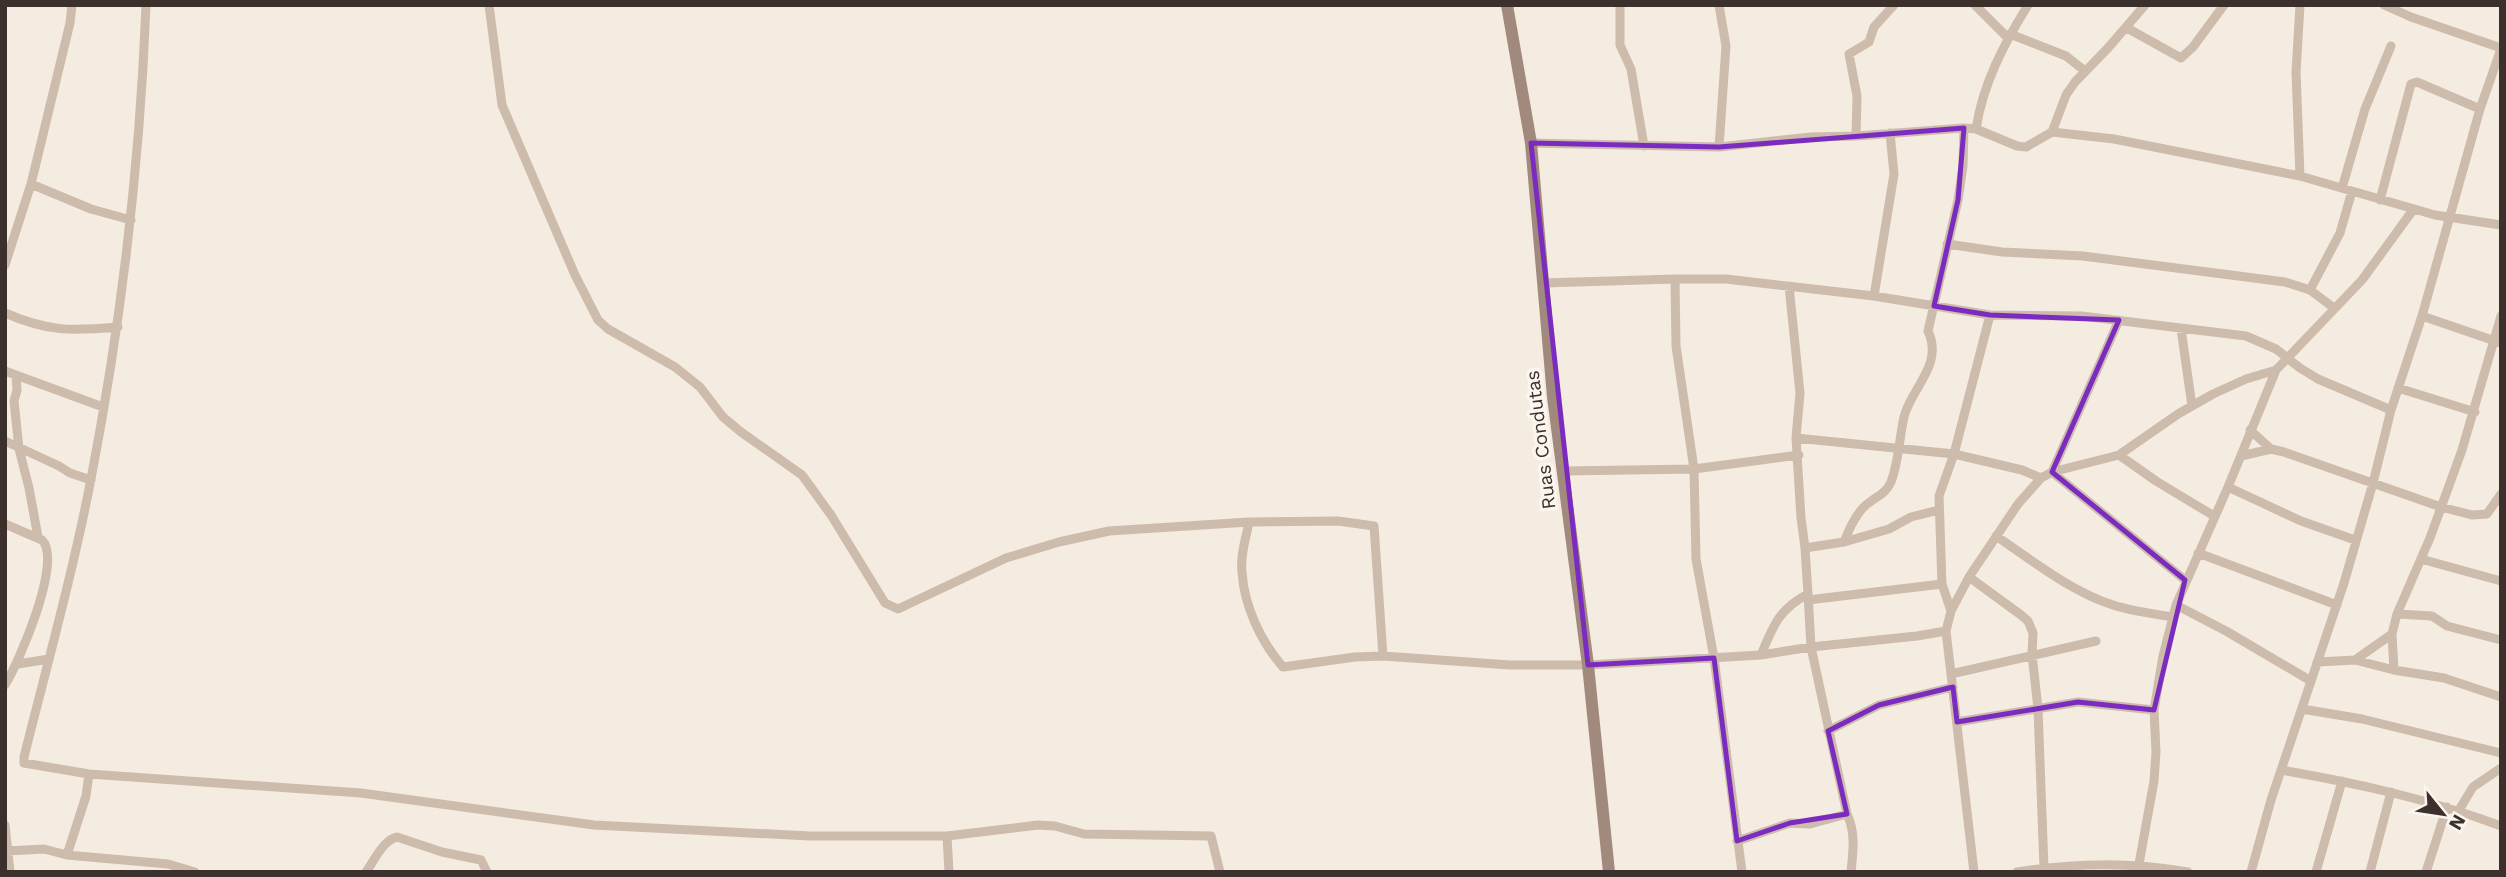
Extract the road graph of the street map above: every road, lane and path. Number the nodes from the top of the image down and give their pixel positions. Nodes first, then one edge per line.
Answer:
1 (72, 5) edge
2 (146, 5) edge
3 (489, 5) edge
4 (1507, 5) edge
5 (1620, 5) edge
6 (1719, 5) edge
7 (1894, 5) edge
8 (1975, 5) edge
9 (2028, 5) edge
10 (2145, 5) edge
11 (2224, 5) edge
12 (2300, 5) edge
13 (2384, 5) edge
14 (2127, 28) junction
15 (2009, 36) junction
16 (2391, 47) dead end
17 (2501, 48) edge
18 (2085, 71) junction
19 (2480, 109) junction
20 (1964, 128) junction
21 (1976, 129) junction
22 (2052, 132) junction
23 (1890, 133) junction
24 (1856, 136) junction
25 (1531, 143) junction
26 (1644, 146) junction
27 (1719, 146) junction
28 (2300, 176) junction
29 (31, 184) junction
30 (2347, 190) junction
31 (2380, 200) junction
32 (2413, 210) junction
33 (2448, 218) junction
34 (131, 220) junction
35 (2501, 225) edge
36 (8, 242) edge
37 (1947, 244) junction
38 (5, 265) edge
39 (1675, 279) junction
40 (1543, 283) junction
41 (1789, 286) junction
42 (2310, 290) junction
43 (1874, 296) junction
44 (1934, 306) junction
45 (2334, 308) junction
46 (5, 313) edge
47 (1990, 315) junction
48 (2421, 316) junction
49 (2501, 316) edge
50 (2119, 320) junction
51 (118, 327) junction
52 (2180, 329) junction
53 (2497, 342) edge
54 (2286, 358) junction
55 (2276, 370) junction
56 (5, 371) edge
57 (16, 377) junction
58 (29, 382) junction
59 (2398, 388) junction
60 (17, 390) junction
61 (2192, 406) junction
62 (103, 407) junction
63 (2391, 410) junction
64 (2475, 412) junction
65 (2250, 430) junction
66 (1796, 438) junction
67 (5, 441) edge
68 (19, 449) junction
69 (1898, 449) junction
70 (2271, 449) junction
71 (1954, 454) junction
72 (1799, 455) junction
73 (2119, 455) junction
74 (2241, 456) junction
75 (1695, 469) junction
76 (1564, 471) junction
77 (2052, 472) junction
78 (2040, 478) junction
79 (91, 480) junction
80 (2373, 483) junction
81 (2228, 487) junction
82 (2501, 494) edge
83 (2441, 507) junction
84 (1939, 510) junction
85 (2214, 516) junction
86 (1249, 522) junction
87 (5, 524) edge
88 (1996, 536) junction
89 (38, 537) junction
90 (2355, 540) junction
91 (1844, 542) junction
92 (1805, 548) junction
93 (2198, 552) junction
94 (2421, 559) junction
95 (1969, 577) junction
96 (2185, 580) junction
97 (2501, 580) edge
98 (1942, 584) junction
99 (1808, 597) junction
100 (2176, 605) junction
101 (2337, 605) junction
102 (1951, 611) junction
103 (2397, 614) junction
104 (2173, 617) junction
105 (1946, 631) junction
106 (2392, 634) junction
107 (2501, 640) edge
108 (2096, 641) dead end
109 (1811, 647) junction
110 (2032, 654) junction
111 (1761, 655) junction
112 (1383, 656) junction
113 (1714, 658) junction
114 (49, 659) junction
115 (2355, 660) junction
116 (2317, 662) junction
117 (18, 664) junction
118 (1588, 665) junction
119 (2394, 670) junction
120 (1951, 674) junction
121 (2311, 681) junction
122 (5, 685) edge
123 (1953, 687) junction
124 (2501, 697) edge
125 (2038, 709) junction
126 (2302, 709) junction
127 (2154, 710) junction
128 (1957, 722) junction
129 (1828, 731) junction
130 (2501, 753) edge
131 (2501, 768) edge
132 (2281, 770) junction
133 (89, 774) junction
134 (2342, 781) junction
135 (2391, 792) junction
136 (2447, 807) junction
137 (2459, 810) junction
138 (1847, 814) junction
139 (5, 825) edge
140 (2501, 826) edge
141 (947, 836) junction
142 (6, 839) edge
143 (1737, 841) junction
144 (7, 851) junction
145 (68, 855) junction
146 (2139, 864) junction
147 (2044, 868) junction
148 (2149, 869) edge
149 (9, 872) edge
150 (194, 872) edge
151 (366, 872) edge
152 (487, 872) edge
153 (949, 872) edge
154 (1220, 872) edge
155 (1609, 872) edge
156 (1742, 872) edge
157 (1851, 872) edge
158 (1974, 872) edge
159 (2018, 872) edge
160 (2188, 872) edge
161 (2250, 872) edge
162 (2316, 872) edge
163 (2370, 872) edge
164 (2426, 872) edge

1 - 29 street
2 - 34 street
3 - 86 street
4 - 25 street, Ruas Condutas
5 - 26 street
6 - 27 street
7 - 24 street
8 - 15 street
9 - 15 street
10 - 14 street
11 - 14 street
12 - 28 street
13 - 17 street
14 - 18 street
15 - 18 street
15 - 21 street
16 - 30 street
17 - 19 street
18 - 22 street
19 - 31 street
19 - 33 street
20 - 21 street
20 - 23 street
20 - 37 street
21 - 22 street
22 - 28 street
23 - 24 street
23 - 43 street
24 - 27 street
25 - 26 street
25 - 40 street, Ruas Condutas
26 - 27 street
28 - 30 street
29 - 34 street
29 - 36 street
30 - 31 street
30 - 42 street
31 - 32 street
32 - 33 street
32 - 45 street
33 - 35 street
33 - 48 street
34 - 51 street
36 - 38 street
37 - 42 street
37 - 44 street
39 - 40 street
39 - 41 street
39 - 75 street
40 - 76 street, Ruas Condutas
41 - 43 street
41 - 66 street
42 - 45 street
43 - 44 street
44 - 47 street
44 - 69 street
45 - 54 street
46 - 51 street
47 - 50 street
47 - 71 street
48 - 53 street
48 - 59 street
49 - 53 street
50 - 52 street
50 - 77 street
51 - 62 street
52 - 54 street
52 - 61 street
53 - 64 street
54 - 55 street
54 - 63 street
55 - 61 street
55 - 65 street
56 - 57 street
57 - 58 street
57 - 60 street
58 - 60 street
58 - 62 street
59 - 63 street
59 - 64 street
60 - 68 street
61 - 73 street
62 - 79 street
63 - 80 street
64 - 83 street
65 - 70 street
65 - 74 street
66 - 69 street
66 - 72 street
67 - 68 street
68 - 79 street
68 - 89 street
69 - 71 street
69 - 91 street
70 - 74 street
70 - 80 street
71 - 78 street
71 - 84 street
72 - 75 street
72 - 92 street
73 - 77 street
73 - 85 street
74 - 81 street
75 - 76 street
75 - 113 street
76 - 118 street, Ruas Condutas
77 - 78 street
77 - 96 street
78 - 88 street
79 - 114 street
80 - 83 street
80 - 90 street
81 - 85 street
81 - 90 street
82 - 83 street
83 - 94 street
84 - 91 street
84 - 98 street
85 - 93 street
86 - 112 street
86 - 112 street
87 - 89 street
88 - 95 street
88 - 104 street
89 - 117 street
90 - 101 street
91 - 92 street
92 - 99 street
93 - 96 street
93 - 101 street
94 - 97 street
94 - 103 street
95 - 102 street
95 - 110 street
96 - 100 street
98 - 99 street
98 - 102 street
99 - 109 street
99 - 111 street
100 - 104 street
100 - 121 street
101 - 116 street
102 - 105 street
103 - 106 street
103 - 107 street
104 - 127 street
105 - 109 street
105 - 120 street
106 - 115 street
106 - 119 street
108 - 110 street
109 - 111 street
109 - 129 street
110 - 120 street
110 - 125 street
111 - 113 street
112 - 118 street
113 - 118 street
113 - 143 street
114 - 117 street
114 - 133 street
115 - 116 street
115 - 119 street
116 - 121 street
117 - 122 street
118 - 155 street, Ruas Condutas
119 - 124 street
120 - 123 street
121 - 126 street
123 - 128 street
123 - 129 street
125 - 127 street
125 - 128 street
125 - 147 street
126 - 130 street
126 - 132 street
127 - 146 street
128 - 158 street
129 - 138 street
131 - 137 street
132 - 134 street
132 - 161 street
133 - 141 street
133 - 145 street
134 - 135 street
134 - 162 street
135 - 136 street
135 - 163 street
136 - 137 street
136 - 164 street
137 - 140 street
138 - 143 street
138 - 157 street
139 - 142 street
141 - 153 street
141 - 154 street
142 - 144 street
143 - 156 street
144 - 145 street
144 - 149 street
145 - 150 street
146 - 147 street
146 - 148 street
147 - 159 street
148 - 160 street
151 - 152 street

